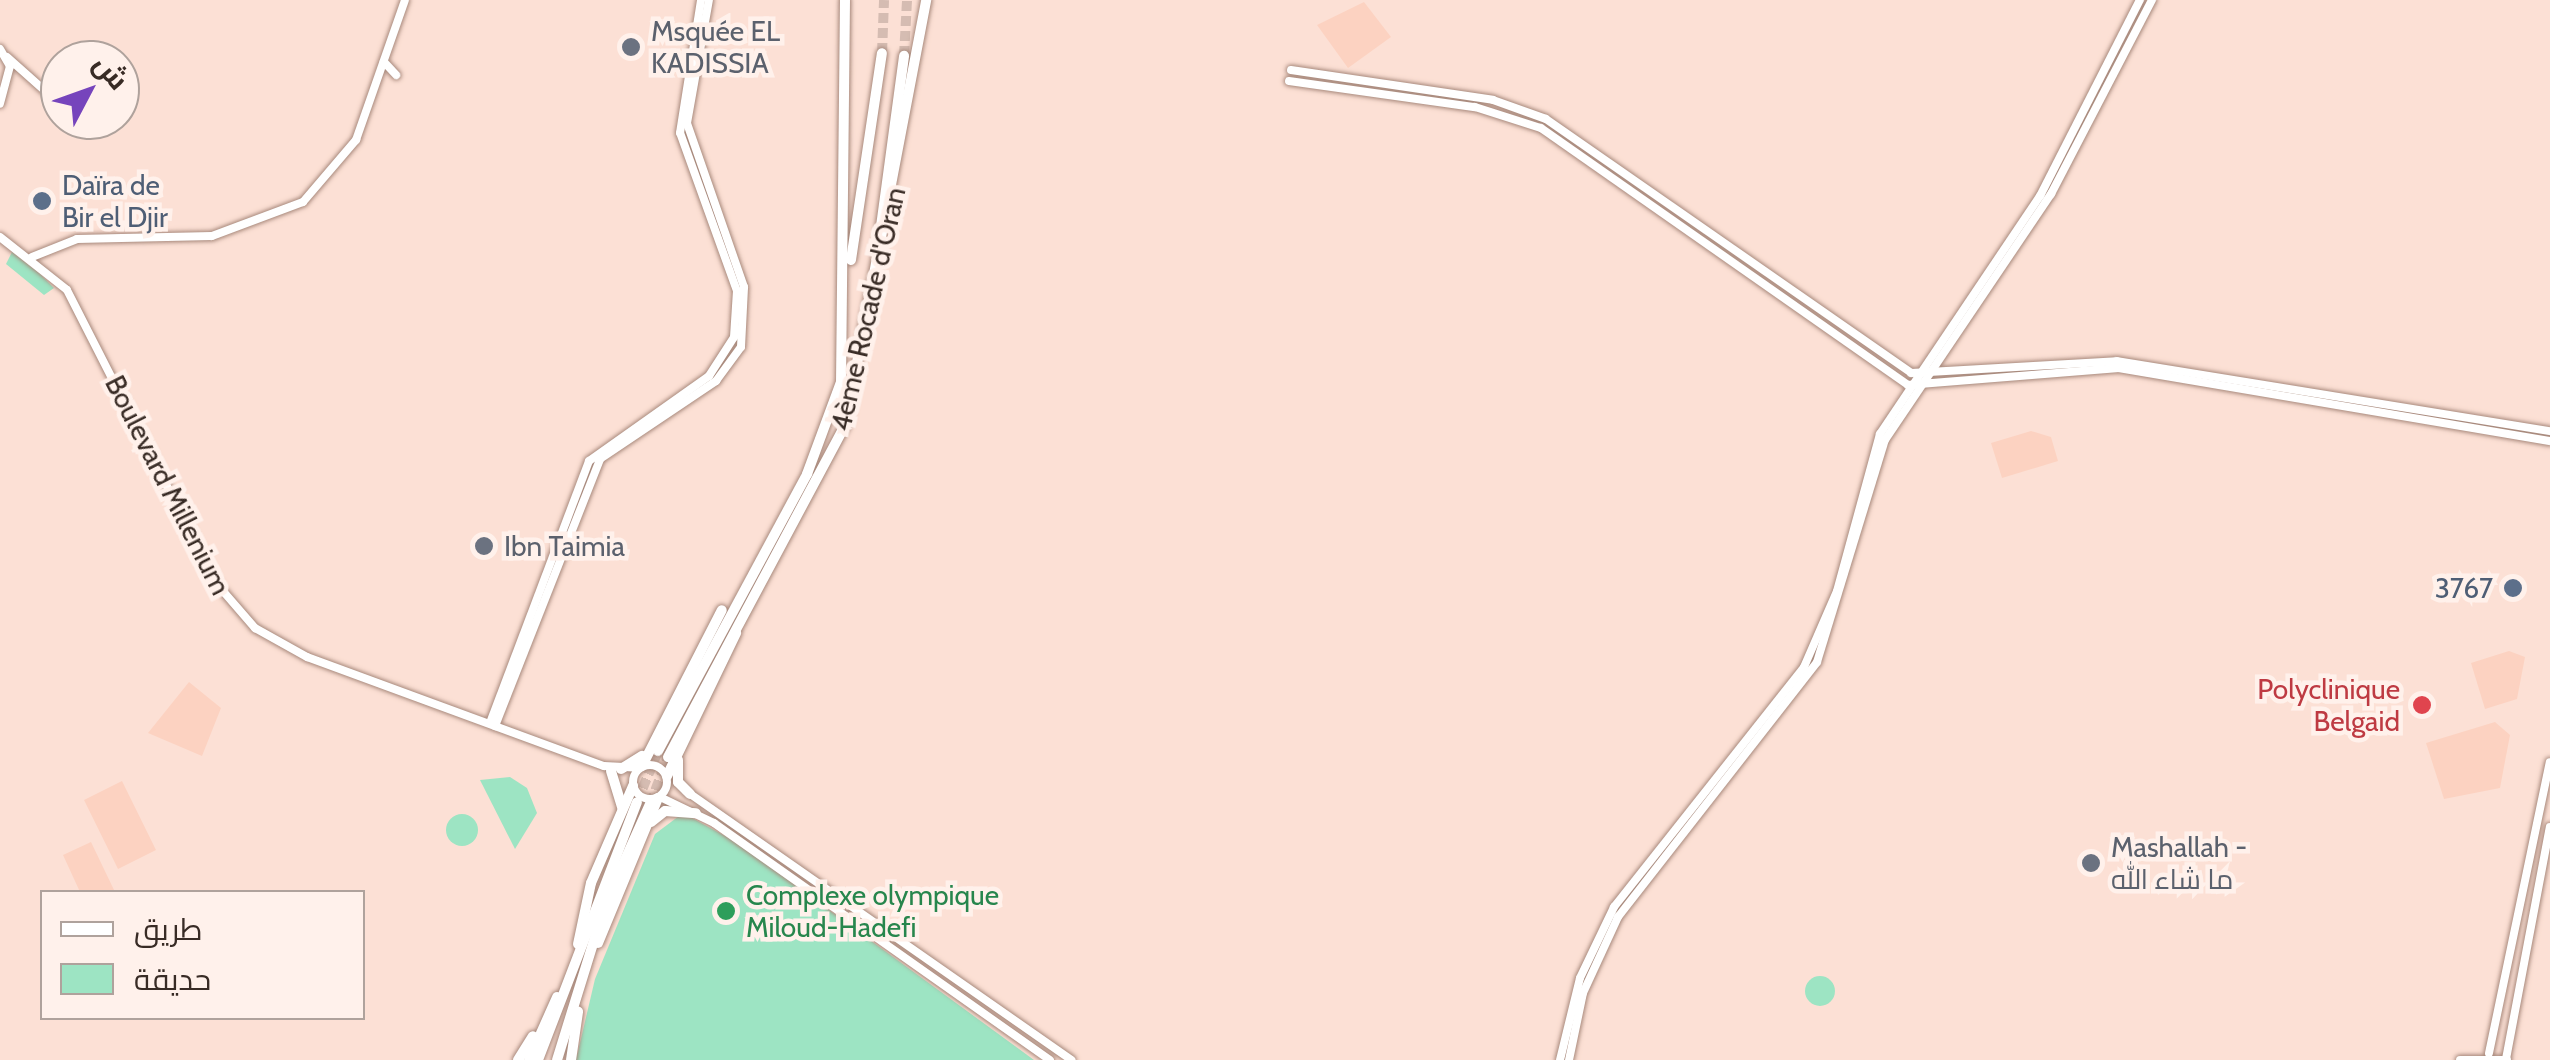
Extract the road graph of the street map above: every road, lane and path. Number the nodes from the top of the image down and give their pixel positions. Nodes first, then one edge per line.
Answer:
1 (405, 0) edge
2 (702, 0) edge
3 (709, 0) edge
4 (845, 0) edge
5 (926, 0) edge
6 (2140, 0) edge
7 (2152, 0) edge
8 (4, 53) edge
9 (882, 53) tunnel mouth
10 (904, 56) tunnel mouth
11 (384, 62) junction
12 (1292, 70) dead end
13 (396, 74) dead end
14 (1289, 81) dead end
15 (40, 86) edge
16 (0, 104) edge
17 (0, 238) edge
18 (50, 249) junction
19 (24, 250) junction
20 (34, 258) junction
21 (848, 275) junction
22 (53, 276) junction
23 (874, 296) junction
24 (1920, 375) junction
25 (1912, 385) junction
26 (2550, 431) edge
27 (2550, 441) edge
28 (354, 658) dead end
29 (349, 672) junction
30 (492, 724) junction
31 (664, 752) junction
32 (2550, 762) edge
33 (640, 767) junction
34 (612, 769) junction
35 (667, 777) junction
36 (633, 785) junction
37 (690, 794) junction
38 (651, 800) junction
39 (696, 812) junction
40 (622, 813) junction
41 (2550, 826) edge
42 (647, 827) junction
43 (578, 949) junction
44 (588, 962) junction
45 (564, 988) junction
46 (579, 998) junction
47 (546, 1014) junction
48 (2490, 1054) junction
49 (2507, 1059) edge
50 (518, 1060) edge
51 (530, 1060) edge
52 (538, 1060) edge
53 (556, 1060) edge
54 (571, 1060) edge
55 (1050, 1060) edge
56 (1072, 1060) edge
57 (1560, 1060) edge
58 (1569, 1060) edge
59 (2460, 1060) edge

1 - 11 main road
2 - 30 main road
3 - 30 main road
4 - 21 highway, 4ème Rocade d'Oran
5 - 23 highway, 4ème Rocade d'Oran
6 - 24 main road
7 - 24 main road
8 - 15 main road
8 - 16 main road
9 - 21 highway
10 - 23 highway
11 - 13 main road
11 - 18 main road
12 - 24 main road
14 - 25 main road
17 - 19 main road, Boulevard Millenium
18 - 19 main road
18 - 20 main road
18 - 22 main road
19 - 20 main road, Boulevard Millenium
20 - 22 main road, Boulevard Millenium
21 - 31 highway, 4ème Rocade d'Oran
22 - 29 main road, Boulevard Millenium
23 - 31 highway, 4ème Rocade d'Oran
24 - 25 main road
24 - 26 main road
25 - 27 main road
25 - 57 main road
25 - 58 main road
28 - 29 main road
29 - 30 main road, Boulevard Millenium
30 - 34 main road, Boulevard Millenium
31 - 33 highway
31 - 34 highway
31 - 35 highway
31 - 37 highway
32 - 48 main road
33 - 34 main road
33 - 35 main road
33 - 36 main road
34 - 36 main road
34 - 40 highway
35 - 37 main road
35 - 38 main road
36 - 38 main road
36 - 40 highway
37 - 56 main road
38 - 39 main road
38 - 42 highway
38 - 43 highway
38 - 44 highway
39 - 42 highway
39 - 55 main road
40 - 43 highway
41 - 49 main road
42 - 44 highway
43 - 45 highway
44 - 46 highway
45 - 47 highway
45 - 52 highway
46 - 53 highway
46 - 54 highway
47 - 50 highway
47 - 51 highway
48 - 49 main road
48 - 59 main road

